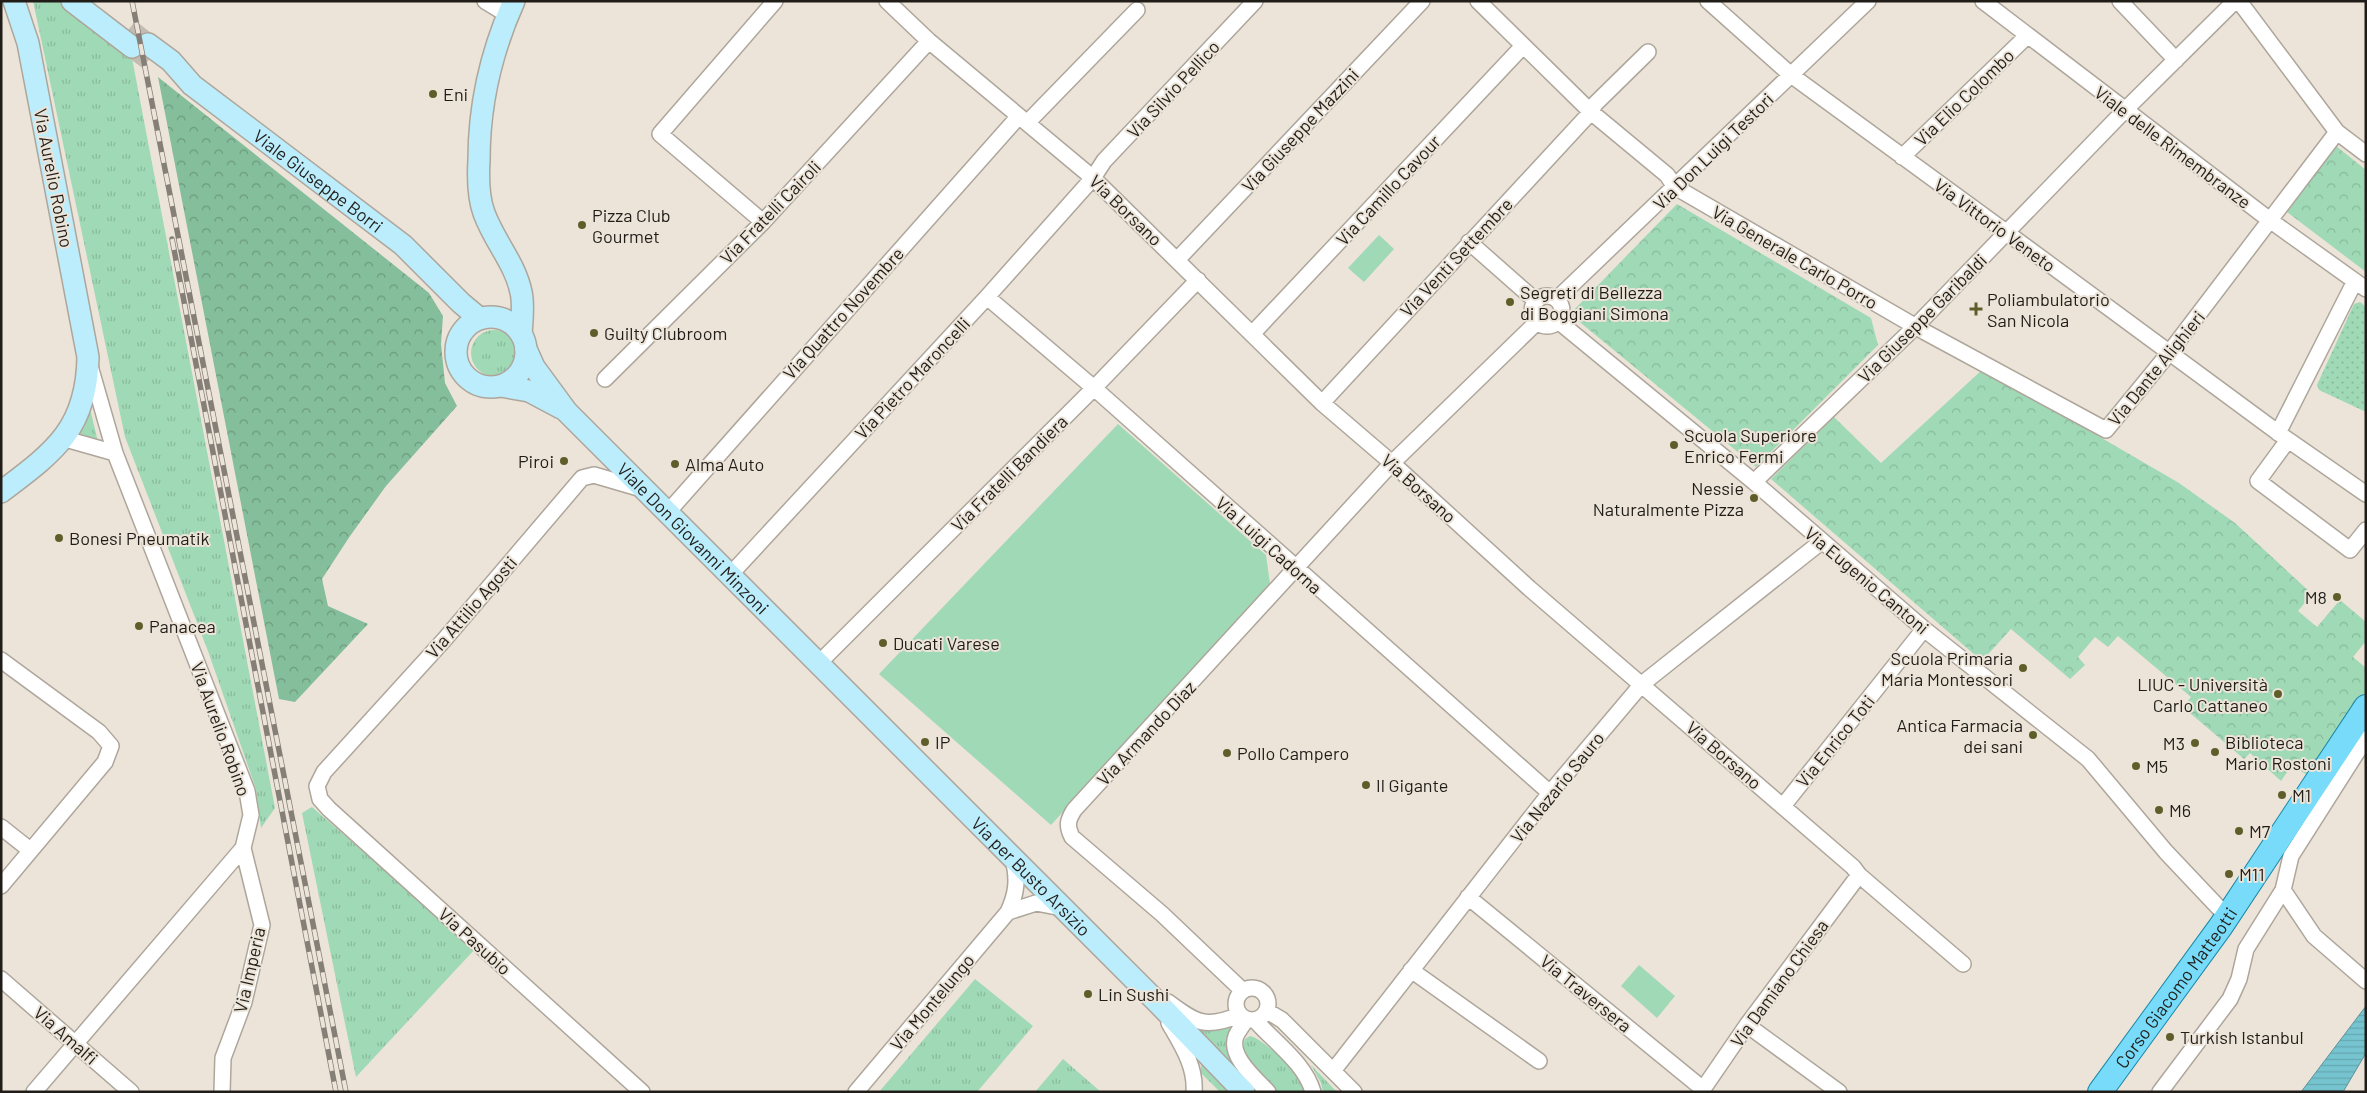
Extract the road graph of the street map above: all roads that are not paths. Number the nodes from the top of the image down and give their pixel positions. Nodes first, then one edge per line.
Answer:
1 (14, 1) edge
2 (72, 1) edge
3 (92, 1) edge
4 (485, 1) edge
5 (776, 1) edge
6 (887, 1) edge
7 (1255, 1) edge
8 (1422, 1) edge
9 (1478, 1) edge
10 (1708, 1) edge
11 (1868, 1) edge
12 (1983, 1) edge
13 (2120, 1) edge
14 (2235, 1) edge
15 (2240, 1) edge
16 (511, 8) edge
17 (1137, 10) dead end
18 (2026, 36) junction
19 (929, 41) junction
20 (140, 46) junction
21 (1523, 46) junction
22 (1648, 52) dead end
23 (2176, 60) junction
24 (1790, 75) junction
25 (2126, 110) junction
26 (1591, 112) junction
27 (1023, 119) junction
28 (2337, 132) junction
29 (2366, 154) edge
30 (1902, 157) junction
31 (1093, 178) junction
32 (1675, 187) junction
33 (2271, 221) junction
34 (763, 222) junction
35 (2008, 234) junction
36 (1469, 242) junction
37 (1177, 260) junction
38 (518, 280) junction
39 (1198, 280) junction
40 (438, 282) junction
41 (2360, 285) edge
42 (987, 297) junction
43 (1557, 299) junction
44 (1536, 301) junction
45 (489, 318) junction
46 (1558, 320) junction
47 (1537, 322) junction
48 (1916, 326) junction
49 (460, 333) junction
50 (1252, 334) junction
51 (523, 342) junction
52 (2169, 354) junction
53 (88, 357) junction
54 (605, 379) dead end
55 (501, 386) junction
56 (1094, 388) junction
57 (1322, 403) junction
58 (567, 412) junction
59 (2283, 437) junction
60 (62, 438) junction
61 (115, 453) junction
62 (1392, 463) junction
63 (1754, 482) junction
64 (647, 490) junction
65 (1, 492) edge
66 (2366, 494) edge
67 (668, 512) junction
68 (2366, 530) edge
69 (1821, 542) junction
70 (1296, 569) junction
71 (729, 576) junction
72 (1924, 629) junction
73 (1, 660) edge
74 (818, 664) junction
75 (1642, 684) junction
76 (2366, 707) edge
77 (2366, 738) edge
78 (317, 786) joint
79 (1550, 793) junction
80 (1783, 806) junction
81 (1, 827) edge
82 (243, 848) junction
83 (30, 850) junction
84 (1012, 859) junction
85 (1859, 875) junction
86 (1, 886) edge
87 (2283, 890) junction
88 (1468, 897) junction
89 (1062, 908) junction
90 (1008, 912) junction
91 (2228, 914) junction
92 (1963, 964) dead end
93 (1119, 965) junction
94 (1411, 970) junction
95 (1, 979) edge
96 (2366, 980) edge
97 (1243, 991) junction
98 (1158, 1004) junction
99 (1252, 1016) junction
100 (1747, 1025) junction
101 (76, 1043) junction
102 (1539, 1062) dead end
103 (1333, 1071) junction
104 (1702, 1090) edge
105 (34, 1092) edge
106 (131, 1092) edge
107 (222, 1092) edge
108 (642, 1092) edge
109 (856, 1092) edge
110 (1194, 1092) edge
111 (1244, 1092) edge
112 (1268, 1092) edge
113 (1314, 1092) edge
114 (1354, 1092) edge
115 (1840, 1092) edge
116 (2100, 1092) edge
117 (2160, 1092) edge

1 - 53 main road, Via Aurelio Robino
2 - 20 main road, Viale Giuseppe Borri
3 - 20 main road, Viale Giuseppe Borri
4 - 16 street
5 - 34 street
6 - 19 street, Via Borsano
7 - 31 street, Via Silvio Pellico
8 - 37 street, Via Giuseppe Mazzini
9 - 21 street, Via Generale Carlo Porro
10 - 24 street, Via Vittorio Veneto
11 - 24 street, Via Don Luigi Testori
12 - 18 street, Viale delle Rimembranze
13 - 23 street
14 - 23 street, Via Giuseppe Garibaldi
15 - 28 street
16 - 38 main road, Viale Don Giovanni Minzoni
17 - 27 street, Via Quattro Novembre
18 - 25 street, Viale delle Rimembranze
18 - 30 street, Via Elio Colombo
19 - 27 street, Via Borsano
19 - 34 street, Via Fratelli Cairoli
20 - 40 main road, Viale Giuseppe Borri
21 - 26 street, Via Generale Carlo Porro
21 - 50 street, Via Camillo Cavour
22 - 26 street, Via Venti Settembre
23 - 25 street, Via Giuseppe Garibaldi
24 - 30 street, Via Vittorio Veneto
24 - 32 street, Via Don Luigi Testori
25 - 33 street, Viale delle Rimembranze
25 - 35 street, Via Giuseppe Garibaldi
26 - 32 street, Via Generale Carlo Porro
26 - 36 street, Via Venti Settembre
27 - 31 street, Via Borsano
27 - 67 street, Via Quattro Novembre
28 - 29 street
28 - 33 street, Via Dante Alighieri
30 - 35 street, Via Vittorio Veneto
31 - 37 street, Via Borsano
31 - 42 street, Via Pietro Maroncelli
32 - 43 street, Via Don Luigi Testori
32 - 48 street, Via Generale Carlo Porro
33 - 41 street, Viale delle Rimembranze
33 - 52 street, Via Dante Alighieri
34 - 54 street, Via Fratelli Cairoli
35 - 48 street, Via Giuseppe Garibaldi
35 - 52 street, Via Vittorio Veneto
36 - 44 street
36 - 57 street, Via Venti Settembre
37 - 39 street, Via Borsano
38 - 45 main road
38 - 51 main road, Viale Don Giovanni Minzoni
39 - 50 street, Via Borsano
39 - 56 street, Via Fratelli Bandiera
40 - 45 main road, Viale Giuseppe Borri
40 - 49 main road, Viale Giuseppe Borri
41 - 59 street
42 - 56 street, Via Luigi Cadorna
42 - 71 street, Via Pietro Maroncelli
43 - 44 street
43 - 46 street
44 - 47 street
45 - 49 main road
45 - 51 main road
46 - 47 street
46 - 63 street, Via Eugenio Cantoni
47 - 62 street
48 - 52 street, Via Dante Alighieri
48 - 63 street, Via Giuseppe Garibaldi
49 - 55 main road
50 - 57 street, Via Borsano
51 - 55 main road
51 - 58 main road, Viale Don Giovanni Minzoni
52 - 59 street, Via Vittorio Veneto
53 - 60 main road, Via Aurelio Robino
53 - 61 street, Via Aurelio Robino
55 - 58 main road, Viale Don Giovanni Minzoni
56 - 70 street, Via Luigi Cadorna
56 - 74 street, Via Fratelli Bandiera
57 - 62 street, Via Borsano
58 - 64 main road, Viale Don Giovanni Minzoni
59 - 66 street, Via Vittorio Veneto
59 - 68 street
60 - 61 street
60 - 65 main road, Via Aurelio Robino
61 - 82 street, Via Aurelio Robino
62 - 70 street, Via Armando Diaz
62 - 75 street, Via Borsano
63 - 69 street, Via Eugenio Cantoni
64 - 67 main road, Viale Don Giovanni Minzoni
64 - 78 street, Via Attilio Agosti
67 - 71 main road, Viale Don Giovanni Minzoni
69 - 72 street, Via Eugenio Cantoni
69 - 75 street, Via Nazario Sauro
70 - 79 street, Via Luigi Cadorna
70 - 97 street, Via Armando Diaz
71 - 74 main road, Viale Don Giovanni Minzoni
72 - 80 street, Via Enrico Toti
72 - 91 street, Via Eugenio Cantoni
73 - 83 street
74 - 84 main road, Via per Busto Arsizio
75 - 79 street, Via Nazario Sauro
75 - 80 street, Via Borsano
76 - 91 main road, Corso Giacomo Matteotti
77 - 87 street
78 - 108 street, Via Pasubio
79 - 88 street, Via Nazario Sauro
80 - 85 street, Via Borsano
81 - 83 street
82 - 101 street, Via Aurelio Robino
82 - 107 street, Via Imperia
83 - 86 street
84 - 89 main road, Via per Busto Arsizio
84 - 90 street, Via Montelungo
85 - 92 street, Via Borsano
85 - 100 street, Via Damiano Chiesa
87 - 96 street
87 - 117 street
88 - 94 street, Via Nazario Sauro
88 - 104 street, Via Traversera
89 - 90 street
89 - 93 main road, Via per Busto Arsizio
90 - 109 street, Via Montelungo
91 - 116 main road, Corso Giacomo Matteotti
93 - 98 main road, Via per Busto Arsizio
93 - 99 street
94 - 102 street
94 - 103 street, Via Nazario Sauro
95 - 101 street, Via Amalfi
97 - 99 street
97 - 99 street
98 - 110 street
98 - 111 main road, Via per Busto Arsizio
99 - 103 street
99 - 112 street
99 - 113 street
100 - 104 street, Via Damiano Chiesa
100 - 115 street
101 - 105 street, Via Aurelio Robino
101 - 106 street, Via Amalfi
103 - 114 street

